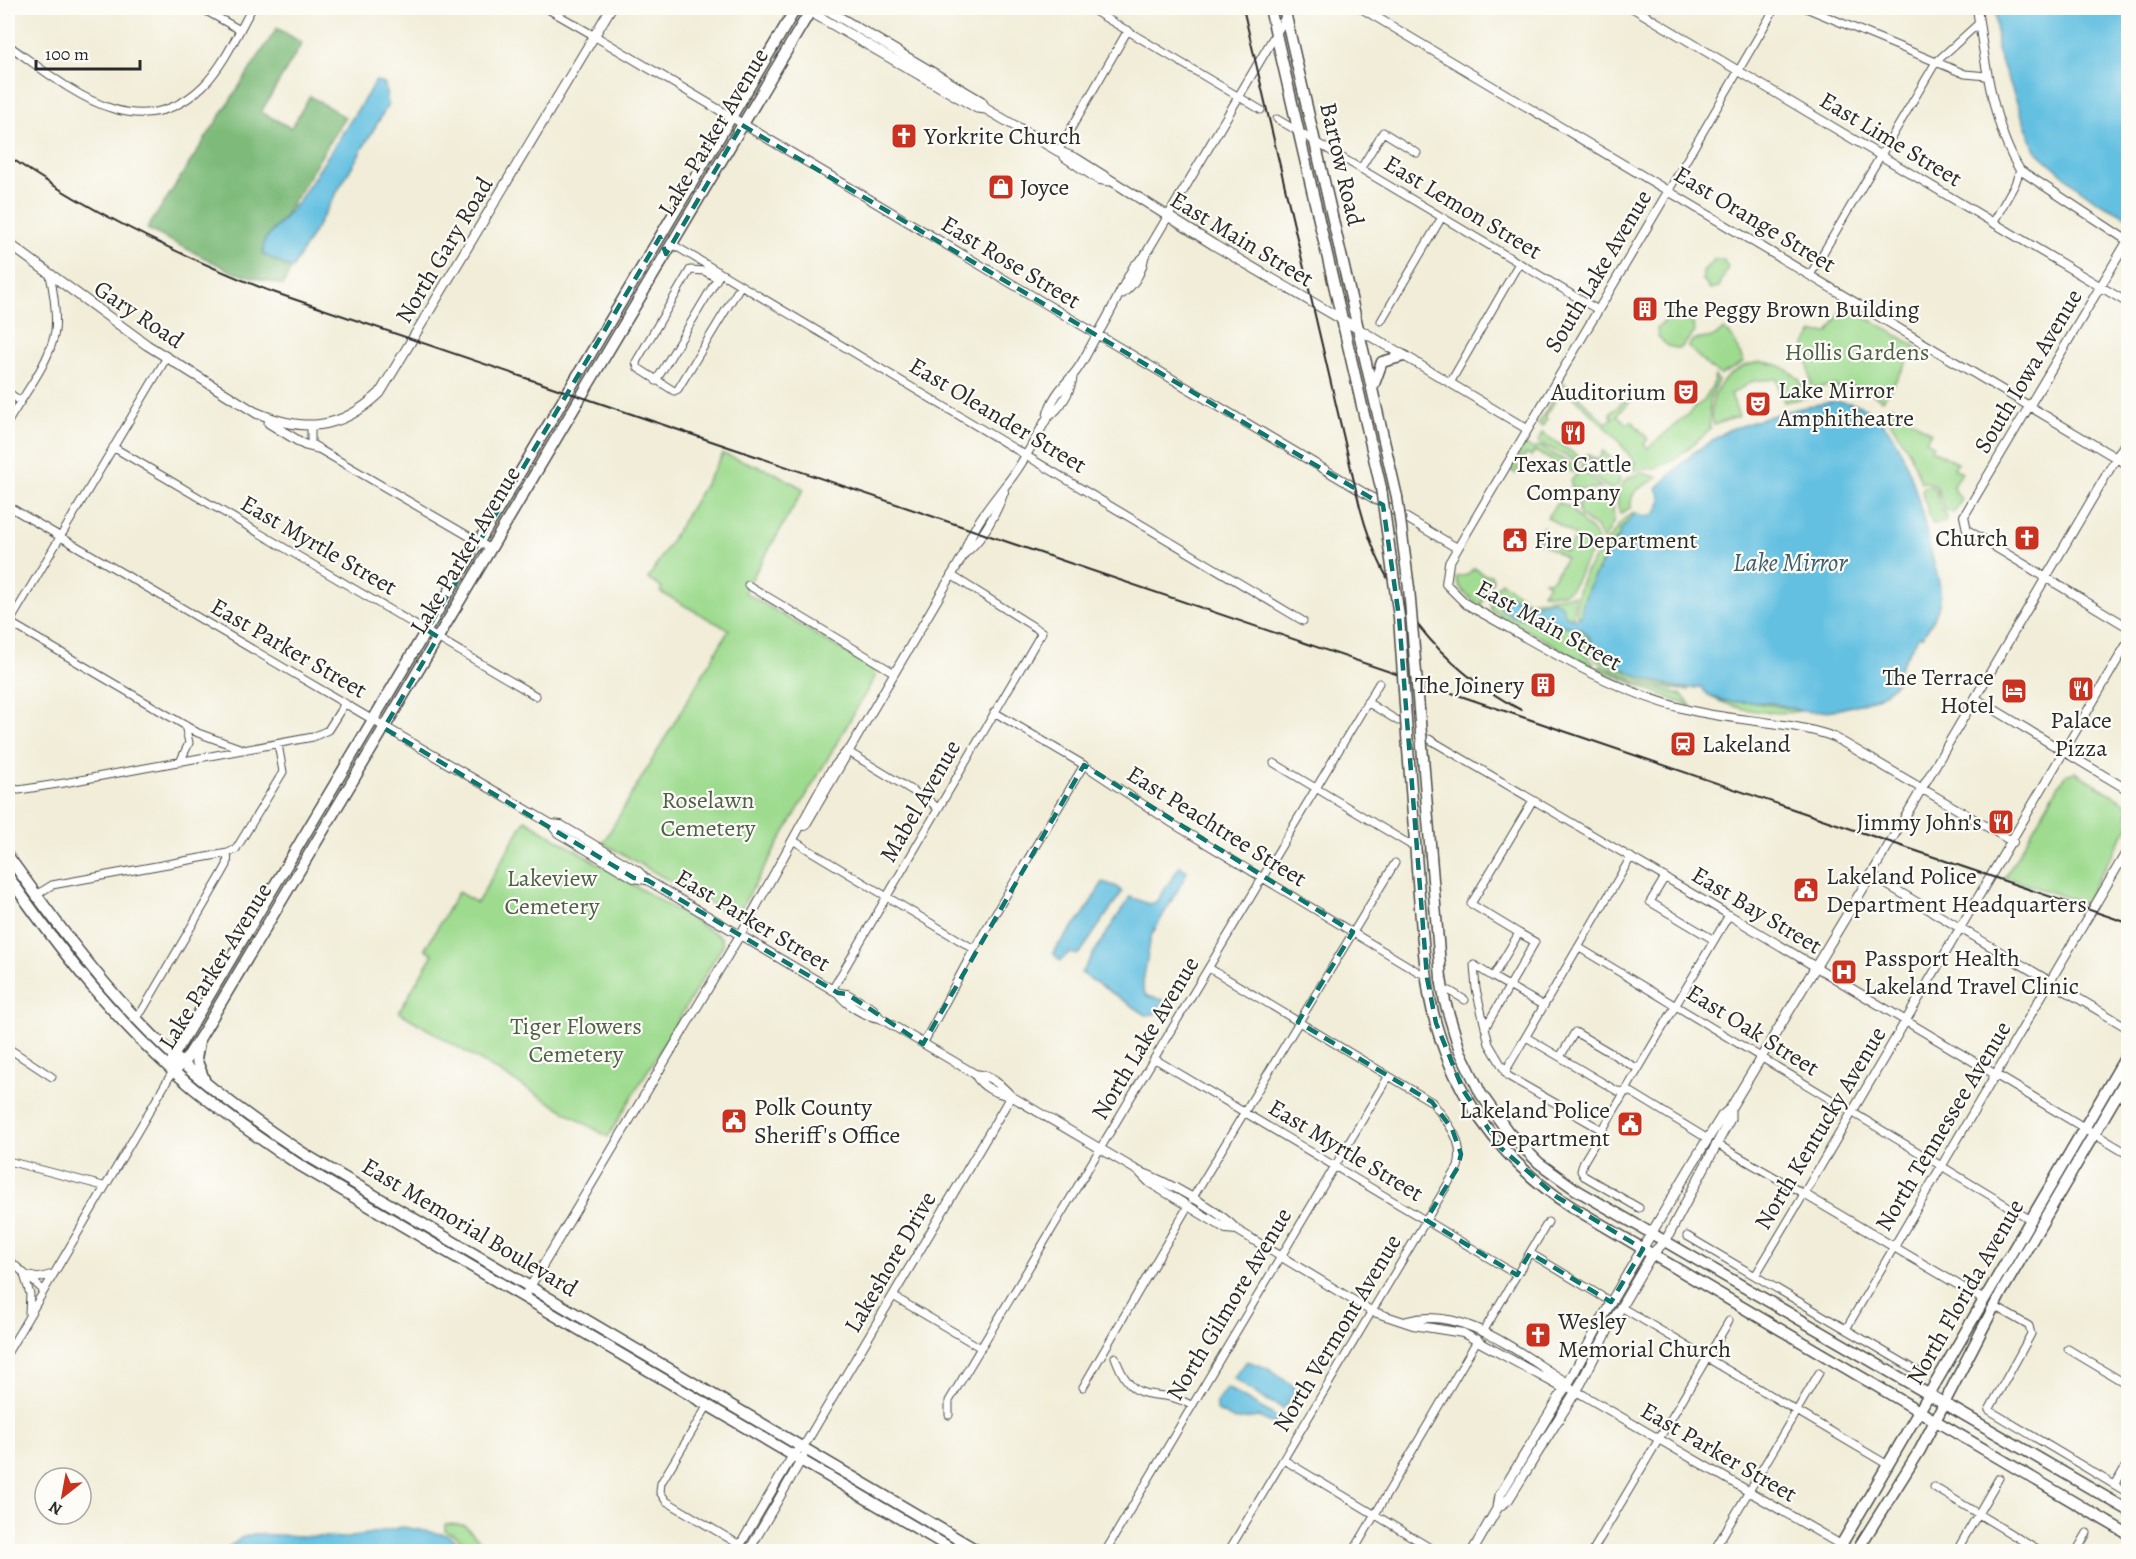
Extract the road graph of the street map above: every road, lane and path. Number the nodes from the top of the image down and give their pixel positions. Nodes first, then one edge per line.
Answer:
1 (201, 8) edge
2 (252, 8) edge
3 (546, 8) edge
4 (611, 8) edge
5 (796, 8) edge
6 (824, 8) edge
7 (1089, 8) edge
8 (1270, 8) edge
9 (1361, 8) edge
10 (1633, 8) edge
11 (1775, 8) edge
12 (1806, 8) edge
13 (1977, 8) edge
14 (808, 9) edge
15 (1287, 11) edge
16 (1979, 23) junction
17 (240, 30) junction
18 (1128, 30) junction
19 (593, 35) junction
20 (1276, 35) junction
21 (8, 45) edge
22 (1936, 62) junction
23 (1738, 70) junction
24 (1987, 76) junction
25 (1239, 97) junction
26 (986, 109) junction
27 (1261, 110) dead end
28 (731, 117) junction
29 (1277, 119) dead end
30 (742, 125) junction
31 (1298, 132) junction
32 (1315, 141) junction
33 (1058, 151) junction
34 (1417, 153) dead end
35 (1881, 156) junction
36 (1361, 168) junction
37 (2020, 170) junction
38 (689, 188) junction
39 (1669, 190) junction
40 (1168, 217) junction
41 (1442, 217) junction
42 (1993, 223) junction
43 (660, 237) junction
44 (2128, 240) edge
45 (8, 243) edge
46 (672, 243) junction
47 (1519, 263) junction
48 (50, 275) junction
49 (719, 275) junction
50 (1810, 275) junction
51 (741, 285) junction
52 (646, 287) junction
53 (2101, 287) junction
54 (2128, 303) edge
55 (1598, 310) junction
56 (1341, 319) junction
57 (1381, 321) dead end
58 (1359, 330) junction
59 (1097, 336) junction
60 (1404, 356) junction
61 (167, 357) junction
62 (1415, 363) joint
63 (656, 381) junction
64 (1450, 383) junction
65 (1373, 390) junction
66 (8, 392) edge
67 (20, 401) junction
68 (2030, 406) junction
69 (254, 411) junction
70 (8, 422) edge
71 (311, 425) junction
72 (1527, 429) junction
73 (2128, 438) edge
74 (113, 447) junction
75 (317, 448) junction
76 (1025, 455) junction
77 (2116, 458) junction
78 (2128, 465) edge
79 (8, 506) edge
80 (60, 536) junction
81 (479, 542) junction
82 (1457, 548) junction
83 (491, 549) junction
84 (951, 575) junction
85 (2047, 577) junction
86 (748, 585) dead end
87 (1303, 621) dead end
88 (8, 624) edge
89 (2128, 627) edge
90 (427, 630) junction
91 (438, 637) junction
92 (2128, 642) edge
93 (893, 672) junction
94 (1379, 682) dead end
95 (536, 696) dead end
96 (1975, 698) junction
97 (1367, 702) junction
98 (345, 703) junction
99 (994, 712) junction
100 (373, 720) junction
101 (1398, 720) dead end
102 (185, 725) junction
103 (384, 728) junction
104 (1430, 739) dead end
105 (278, 744) junction
106 (245, 750) junction
107 (847, 752) junction
108 (2064, 752) junction
109 (180, 762) junction
110 (1274, 763) dead end
111 (1084, 765) junction
112 (8, 788) edge
113 (1921, 788) junction
114 (1316, 789) junction
115 (2128, 790) edge
116 (1533, 800) junction
117 (938, 809) junction
118 (794, 841) junction
119 (2013, 842) junction
120 (1409, 844) tunnel mouth
121 (2128, 849) edge
122 (228, 854) junction
123 (8, 856) edge
124 (1631, 857) junction
125 (1395, 863) dead end
126 (1871, 875) junction
127 (8, 876) edge
128 (1665, 877) junction
129 (1263, 878) junction
130 (36, 895) junction
131 (886, 897) junction
132 (1729, 915) junction
133 (1962, 927) junction
134 (1353, 932) junction
135 (1519, 933) junction
136 (740, 935) junction
137 (1714, 940) junction
138 (1578, 947) junction
139 (974, 949) junction
140 (1209, 968) junction
141 (1815, 968) junction
142 (1420, 973) dead end
143 (1493, 976) junction
144 (2050, 981) junction
145 (1509, 986) junction
146 (1450, 991) dead end
147 (835, 992) junction
148 (1466, 1000) dead end
149 (1544, 1006) junction
150 (1675, 1006) junction
151 (135, 1017) junction
152 (1298, 1022) junction
153 (1905, 1023) junction
154 (1485, 1028) junction
155 (2128, 1028) edge
156 (201, 1036) junction
157 (1526, 1037) junction
158 (923, 1044) junction
159 (8, 1048) edge
160 (2128, 1053) edge
161 (173, 1056) junction
162 (1560, 1057) junction
163 (1761, 1058) junction
164 (1155, 1059) junction
165 (183, 1064) junction
166 (1638, 1069) junction
167 (173, 1071) junction
168 (1505, 1072) junction
169 (1995, 1076) junction
170 (2128, 1076) edge
171 (52, 1077) dead end
172 (1388, 1077) junction
173 (207, 1084) junction
174 (1625, 1092) junction
175 (1011, 1096) junction
176 (1730, 1110) junction
177 (1245, 1112) junction
178 (1852, 1113) junction
179 (1602, 1130) junction
180 (2089, 1131) junction
181 (1708, 1139) junction
182 (1717, 1144) junction
183 (1100, 1149) junction
184 (2128, 1154) edge
185 (8, 1161) edge
186 (1336, 1166) junction
187 (1941, 1167) junction
188 (103, 1186) junction
189 (1804, 1194) junction
190 (351, 1196) junction
191 (382, 1199) junction
192 (1190, 1203) junction
193 (1639, 1209) dead end
194 (1426, 1220) junction
195 (2031, 1220) junction
196 (1548, 1222) dead end
197 (1653, 1233) junction
198 (1687, 1236) dead end
199 (1666, 1240) junction
200 (1894, 1247) junction
201 (1648, 1252) junction
202 (1530, 1253) junction
203 (1280, 1256) junction
204 (8, 1259) edge
205 (2018, 1264) junction
206 (53, 1274) junction
207 (24, 1275) junction
208 (1517, 1275) junction
209 (1755, 1276) junction
210 (530, 1287) junction
211 (43, 1290) junction
212 (893, 1296) junction
213 (524, 1297) junction
214 (1611, 1302) junction
215 (1989, 1303) junction
216 (1621, 1308) junction
217 (1371, 1311) junction
218 (29, 1316) junction
219 (1729, 1321) dead end
220 (1846, 1329) junction
221 (1481, 1336) junction
222 (981, 1348) junction
223 (2068, 1349) dead end
224 (8, 1352) edge
225 (1114, 1357) dead end
226 (1707, 1358) junction
227 (649, 1371) junction
228 (1919, 1372) dead end
229 (1819, 1373) dead end
230 (692, 1382) junction
231 (2128, 1385) edge
232 (1566, 1386) junction
233 (1083, 1387) dead end
234 (1576, 1391) junction
235 (1928, 1395) junction
236 (1944, 1403) junction
237 (708, 1405) junction
238 (1191, 1405) junction
239 (1797, 1411) junction
240 (1919, 1413) junction
241 (949, 1414) dead end
242 (1935, 1422) junction
243 (1658, 1439) junction
244 (799, 1454) junction
245 (1284, 1460) junction
246 (2128, 1462) edge
247 (1888, 1465) junction
248 (1999, 1478) dead end
249 (2115, 1485) junction
250 (1934, 1487) dead end
251 (1748, 1492) junction
252 (2128, 1493) edge
253 (883, 1508) junction
254 (1498, 1508) junction
255 (2128, 1510) edge
256 (911, 1512) junction
257 (1375, 1514) junction
258 (1978, 1514) junction
259 (2086, 1533) dead end
260 (2128, 1534) edge
261 (934, 1538) junction
262 (967, 1544) junction
263 (738, 1548) edge
264 (1839, 1548) edge
265 (749, 1551) edge
266 (957, 1551) edge
267 (980, 1551) edge
268 (1105, 1551) edge
269 (1228, 1551) edge
270 (1353, 1551) edge
271 (1437, 1551) edge
272 (1472, 1551) edge
273 (1592, 1551) edge
274 (1713, 1551) edge
275 (1854, 1551) edge
276 (1956, 1551) edge
277 (2041, 1551) edge
278 (2076, 1551) edge

1 - 17 street
2 - 17 street
3 - 19 street, East Rose Street
4 - 19 main road, North Gary Road
5 - 28 main road, Lake Parker Avenue
6 - 26 main road, East Main Street
7 - 18 street
8 - 20 main road, Bartow Road
9 - 39 street, East Orange Street
10 - 23 street, East Lime Street
11 - 23 street, South Lake Avenue
12 - 22 street
13 - 16 street
14 - 26 main road, East Main Street
14 - 30 main road, Lake Parker Avenue
15 - 20 street
15 - 32 main road, Bartow Road
16 - 22 street
16 - 24 street
17 - 21 street
18 - 25 street
18 - 33 street
19 - 28 street, East Rose Street
19 - 71 main road, North Gary Road
20 - 25 street
20 - 31 main road, Bartow Road
22 - 24 street
22 - 35 street
23 - 35 street, East Lime Street
23 - 39 street, South Lake Avenue
24 - 37 street
25 - 27 street
25 - 40 street
26 - 33 main road, East Main Street
28 - 30 street, East Rose Street
28 - 38 main road, Lake Parker Avenue
29 - 31 street, East Lemon Street
30 - 46 main road, Lake Parker Avenue
30 - 59 street, East Rose Street
31 - 32 street, East Lemon Street
31 - 56 main road, Bartow Road
32 - 36 street, East Lemon Street
32 - 58 main road, Bartow Road
33 - 40 main road, East Main Street
34 - 36 street
35 - 42 street, East Lime Street
35 - 50 street
36 - 41 street, East Lemon Street
37 - 42 street
37 - 44 street
38 - 43 main road, Lake Parker Avenue
38 - 46 main road
39 - 50 street, East Orange Street
39 - 55 street, South Lake Avenue
40 - 56 main road, East Main Street
40 - 59 street
41 - 47 street, East Lemon Street
41 - 57 street
42 - 53 street, East Lime Street
43 - 52 main road
43 - 81 main road, Lake Parker Avenue
44 - 53 street, South Iowa Avenue
45 - 48 main road, Gary Road
46 - 49 street, East Oleander Street
46 - 52 main road, Lake Parker Avenue
47 - 55 street, East Lemon Street
47 - 64 street
48 - 61 main road, Gary Road
48 - 67 street
49 - 51 street, East Oleander Street
49 - 63 street
49 - 63 street
50 - 68 street, East Orange Street
51 - 63 street
51 - 76 street, East Oleander Street
52 - 83 main road, Lake Parker Avenue
53 - 54 street, East Lime Street
53 - 68 street, South Iowa Avenue
55 - 72 street, South Lake Avenue
56 - 58 main road, East Main Street
56 - 201 main road, Bartow Road, bridge
58 - 60 main road, East Main Street
58 - 65 main road, Bartow Road
59 - 76 street
59 - 82 street, East Rose Street
60 - 62 main road, East Main Street
60 - 65 main road
61 - 69 main road, Gary Road
61 - 74 street
62 - 64 street, East Main Street
64 - 72 street, East Main Street
65 - 197 main road, Bartow Road, bridge
66 - 67 street
67 - 70 street
68 - 77 street, East Orange Street
68 - 85 street, South Iowa Avenue
69 - 71 main road, North Gary Road
69 - 75 main road
71 - 75 street
72 - 82 street, East Main Street
73 - 77 street
74 - 80 street
74 - 90 street, East Myrtle Street
75 - 81 street
76 - 84 street
76 - 87 street, East Oleander Street
77 - 78 street, East Orange Street
77 - 85 street
79 - 80 street, East Parker Street
80 - 88 street
80 - 98 street, East Parker Street
81 - 83 street
81 - 90 main road, Lake Parker Avenue
82 - 113 street, East Main Street
83 - 91 main road, Lake Parker Avenue
84 - 93 street
84 - 99 street, Mabel Avenue
85 - 89 street
85 - 96 street
86 - 93 street
88 - 102 street
90 - 91 street, East Myrtle Street
90 - 100 main road, Lake Parker Avenue
91 - 95 street, East Myrtle Street
91 - 103 main road, Lake Parker Avenue
92 - 108 street, North Kentucky Avenue
93 - 107 street
94 - 97 street, North Lake Avenue
96 - 108 street
96 - 113 street
97 - 101 street
97 - 114 street, North Lake Avenue
98 - 100 street, East Parker Street
98 - 105 street
99 - 111 street, East Peachtree Street
99 - 117 street, Mabel Avenue
100 - 103 street, East Parker Street
100 - 161 main road, Lake Parker Avenue
102 - 106 street
102 - 109 street
103 - 136 street, East Parker Street
103 - 156 main road, Lake Parker Avenue
104 - 116 street, East Bay Street
105 - 106 street
105 - 122 street
106 - 109 street
107 - 117 street
107 - 118 street
108 - 115 street
108 - 119 street, North Kentucky Avenue
109 - 112 street
110 - 114 street
111 - 129 street, East Peachtree Street
111 - 139 street
113 - 119 street, East Main Street
113 - 126 street
114 - 120 street
114 - 129 street, North Lake Avenue
116 - 124 street, East Bay Street
116 - 135 street
117 - 131 street, Mabel Avenue
118 - 131 street
118 - 136 street
119 - 133 street, North Kentucky Avenue
121 - 144 street, North Tennessee Avenue
122 - 130 street
122 - 151 street
123 - 130 main road, East Memorial Boulevard
124 - 128 street, East Bay Street
124 - 138 street
125 - 134 street
126 - 133 street
126 - 141 main road
127 - 167 main road, East Memorial Boulevard
128 - 132 street, East Bay Street
128 - 137 street
129 - 134 street, East Peachtree Street
129 - 140 street, North Lake Avenue
130 - 151 main road, East Memorial Boulevard
131 - 139 street
131 - 147 street, Mabel Avenue
132 - 137 street
132 - 141 street, East Bay Street
133 - 144 street
133 - 153 street, North Kentucky Avenue
134 - 142 street, East Peachtree Street
134 - 152 street
135 - 143 street
135 - 145 street
136 - 147 street, East Parker Street
136 - 210 street
137 - 150 street
138 - 149 street
138 - 150 street, East Oak Street
139 - 158 street
140 - 152 street
140 - 164 street, North Lake Avenue
141 - 153 street, East Bay Street
141 - 163 main road
143 - 145 street
143 - 154 street
144 - 155 street
144 - 169 street, North Tennessee Avenue
145 - 149 street
145 - 154 street
146 - 148 street
147 - 158 street, East Parker Street
149 - 157 street
150 - 163 street, East Oak Street
150 - 166 street
151 - 161 main road, East Memorial Boulevard
152 - 172 street
152 - 177 street
153 - 169 street, East Bay Street
153 - 178 street, North Kentucky Avenue
154 - 168 street
156 - 165 main road, Lake Parker Avenue
156 - 173 main road
157 - 162 street
157 - 168 street
158 - 175 street, East Parker Street
159 - 171 street
160 - 180 main road, North Florida Avenue
161 - 165 main road, East Memorial Boulevard
161 - 167 main road, Lake Parker Avenue
162 - 166 street
162 - 174 street
163 - 176 main road
163 - 178 street, East Oak Street
164 - 177 street, East Myrtle Street
164 - 183 street, North Lake Avenue
165 - 167 main road, Lake Parker Avenue
165 - 173 main road, East Memorial Boulevard
166 - 174 street
167 - 188 street
167 - 190 main road, East Memorial Boulevard
168 - 179 street
169 - 180 street, East Bay Street
169 - 187 street, North Tennessee Avenue
170 - 180 main road, North Florida Avenue
172 - 186 street, North Gilmore Avenue
172 - 194 street, North Vermont Avenue
173 - 191 main road, East Memorial Boulevard
174 - 179 street
174 - 181 street
175 - 183 street, East Parker Street
175 - 212 street, Lakeshore Drive
176 - 181 main road
176 - 182 main road
177 - 186 street, East Myrtle Street
177 - 192 street
178 - 187 street, East Oak Street
178 - 189 street, North Kentucky Avenue
179 - 193 street
180 - 184 street, East Bay Street
180 - 195 main road, North Florida Avenue
180 - 205 main road, North Florida Avenue
181 - 197 main road
182 - 189 street
182 - 199 main road
183 - 192 street, East Parker Street
183 - 222 street, North Lake Avenue
185 - 188 street
186 - 194 street, East Myrtle Street
186 - 203 street, North Gilmore Avenue
187 - 195 street, East Oak Street
187 - 200 street, North Tennessee Avenue
188 - 206 street
189 - 200 street
189 - 209 street, North Kentucky Avenue
190 - 191 main road
190 - 213 main road, East Memorial Boulevard
191 - 210 main road, East Memorial Boulevard
192 - 203 street, East Parker Street
192 - 233 street
194 - 208 street, East Myrtle Street
194 - 217 street, North Vermont Avenue
195 - 205 main road
195 - 215 main road, North Florida Avenue
196 - 202 street
197 - 199 main road, Bartow Road
197 - 201 main road
198 - 209 street
199 - 201 main road
199 - 235 main road, Bartow Road
200 - 215 street
200 - 220 street, North Tennessee Avenue
201 - 214 main road
201 - 216 main road
201 - 240 main road, Bartow Road
202 - 208 street
202 - 214 street
203 - 217 street, East Parker Street
203 - 238 street, North Gilmore Avenue
204 - 207 street
205 - 215 main road, North Florida Avenue
206 - 207 street
206 - 211 street
207 - 211 street
207 - 218 street
208 - 221 street
209 - 220 street
210 - 213 street
210 - 230 main road, East Memorial Boulevard
211 - 218 street
212 - 222 street
212 - 244 street, Lakeshore Drive
213 - 227 main road, East Memorial Boulevard
214 - 232 main road
215 - 235 main road, North Florida Avenue
215 - 236 main road, North Florida Avenue
215 - 249 street
216 - 226 street
216 - 234 main road
217 - 221 street, East Parker Street
217 - 245 street, North Vermont Avenue
218 - 224 street
219 - 226 street
220 - 228 street
221 - 232 street, East Parker Street
221 - 257 street
222 - 241 street, North Lake Avenue
223 - 231 street
225 - 238 street
226 - 239 street
226 - 243 street
227 - 230 main road
227 - 237 main road, East Memorial Boulevard
229 - 239 street
230 - 244 main road, East Memorial Boulevard
232 - 234 street, East Parker Street
232 - 254 main road
234 - 243 street, East Parker Street
234 - 254 main road
235 - 236 main road, Bartow Road
235 - 240 main road, North Florida Avenue
236 - 242 main road, North Florida Avenue
236 - 255 main road, Bartow Road
237 - 244 main road, East Memorial Boulevard
237 - 263 street
238 - 268 street, North Gilmore Avenue
239 - 247 street
239 - 251 street
240 - 242 main road, Bartow Road
240 - 247 main road, North Florida Avenue
242 - 260 main road, Bartow Road
242 - 275 main road, North Florida Avenue
243 - 251 street, East Parker Street
243 - 273 street
244 - 253 main road, East Memorial Boulevard
244 - 256 main road, East Memorial Boulevard
244 - 263 street, Lakeshore Drive
244 - 265 street, Lakeshore Drive
245 - 257 street
245 - 269 street, North Vermont Avenue
246 - 249 street
247 - 264 main road, North Florida Avenue
248 - 258 street
249 - 252 street
250 - 258 street
251 - 264 street, East Parker Street
251 - 274 street
253 - 256 main road
253 - 261 main road, East Memorial Boulevard
254 - 272 main road
256 - 262 main road, East Memorial Boulevard
257 - 270 street
257 - 271 street
258 - 276 street
258 - 277 street
259 - 278 street
261 - 262 main road
261 - 266 main road, East Memorial Boulevard
262 - 267 main road, East Memorial Boulevard
264 - 275 street, East Parker Street

